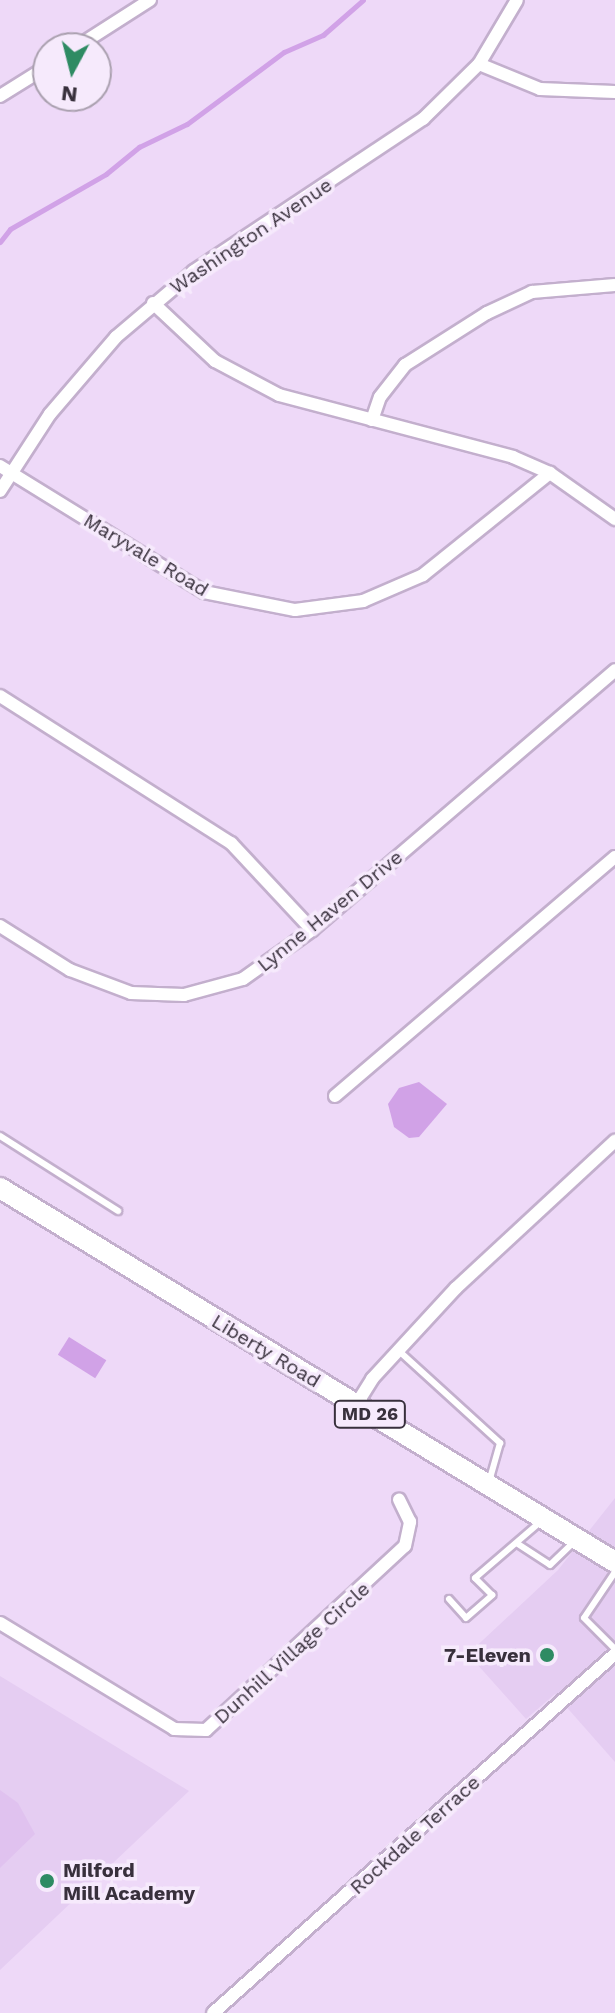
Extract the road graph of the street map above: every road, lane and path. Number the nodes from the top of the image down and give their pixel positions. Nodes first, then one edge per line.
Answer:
1 (150, 0) edge
2 (517, 0) edge
3 (100, 32) edge
4 (479, 64) junction
5 (32, 76) edge
6 (615, 92) edge
7 (0, 96) edge
8 (615, 285) edge
9 (153, 303) junction
10 (372, 420) junction
11 (6, 469) edge
12 (550, 473) junction
13 (0, 491) edge
14 (615, 519) edge
15 (615, 670) edge
16 (0, 696) edge
17 (615, 857) edge
18 (0, 926) edge
19 (312, 930) junction
20 (335, 1096) dead end
21 (0, 1136) edge
22 (615, 1141) edge
23 (0, 1188) edge
24 (118, 1211) dead end
25 (399, 1351) junction
26 (356, 1405) junction
27 (488, 1485) junction
28 (399, 1499) dead end
29 (543, 1520) junction
30 (577, 1539) junction
31 (518, 1544) junction
32 (615, 1562) edge
33 (615, 1572) edge
34 (449, 1599) dead end
35 (0, 1623) edge
36 (615, 1652) edge
37 (213, 2013) edge

1 - 3 street
2 - 4 street, Washington Avenue
4 - 6 street
4 - 9 street, Washington Avenue
5 - 7 street
8 - 10 street
9 - 10 street
9 - 11 street, Washington Avenue
10 - 12 street
11 - 12 street, Maryvale Road
11 - 13 street, Washington Avenue
12 - 14 street
15 - 19 street, Lynne Haven Drive
16 - 19 street
17 - 20 street
18 - 19 street, Lynne Haven Drive
21 - 24 lane
22 - 25 street
23 - 26 main road, Liberty Road / MD 26
25 - 26 street
25 - 27 lane
26 - 27 main road, Liberty Road / MD 26
27 - 29 main road, Liberty Road / MD 26
28 - 35 street, Dunhill Village Circle
29 - 30 main road, Liberty Road / MD 26
29 - 31 lane
30 - 31 lane
30 - 32 main road, Liberty Road / MD 26
31 - 34 lane
33 - 36 lane
36 - 37 street, Rockdale Terrace

